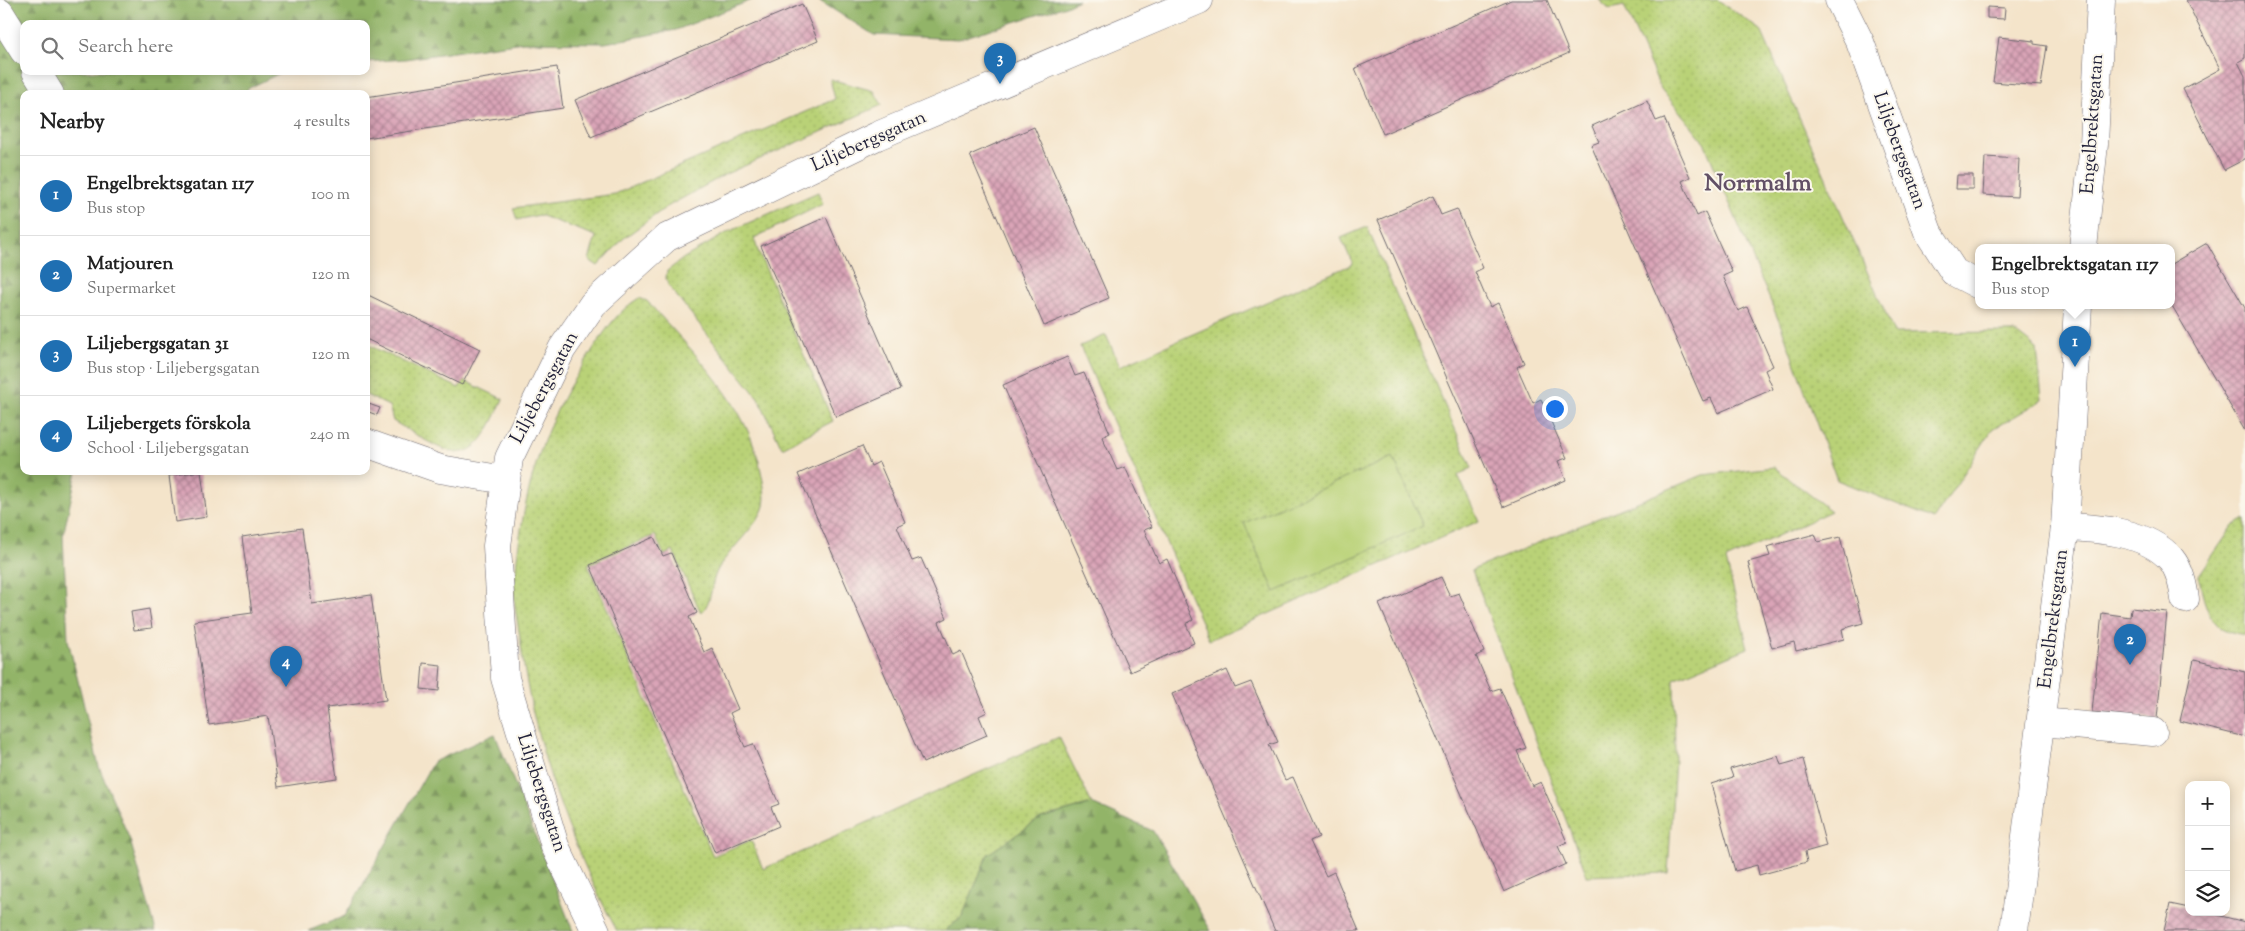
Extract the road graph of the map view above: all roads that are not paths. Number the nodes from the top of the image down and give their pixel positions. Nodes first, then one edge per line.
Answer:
1 (1197, 0) edge
2 (1839, 0) edge
3 (2100, 0) edge
4 (0, 12) edge
5 (20, 44) edge
6 (38, 75) edge
7 (48, 90) edge
8 (2083, 244) edge
9 (1975, 283) edge
10 (2078, 309) edge
11 (370, 444) edge
12 (505, 480) junction
13 (2066, 526) junction
14 (2185, 599) dead end
15 (2041, 722) junction
16 (2152, 732) dead end
17 (596, 931) edge
18 (2014, 931) edge

1 - 12 street, Liljebergsgatan
2 - 9 street, Liljebergsgatan
3 - 8 street, Engelbrektsgatan
4 - 5 street
6 - 7 street
10 - 13 street, Engelbrektsgatan
11 - 12 street
12 - 17 street, Liljebergsgatan
13 - 14 street
13 - 15 street, Engelbrektsgatan
15 - 16 street
15 - 18 street, Engelbrektsgatan

